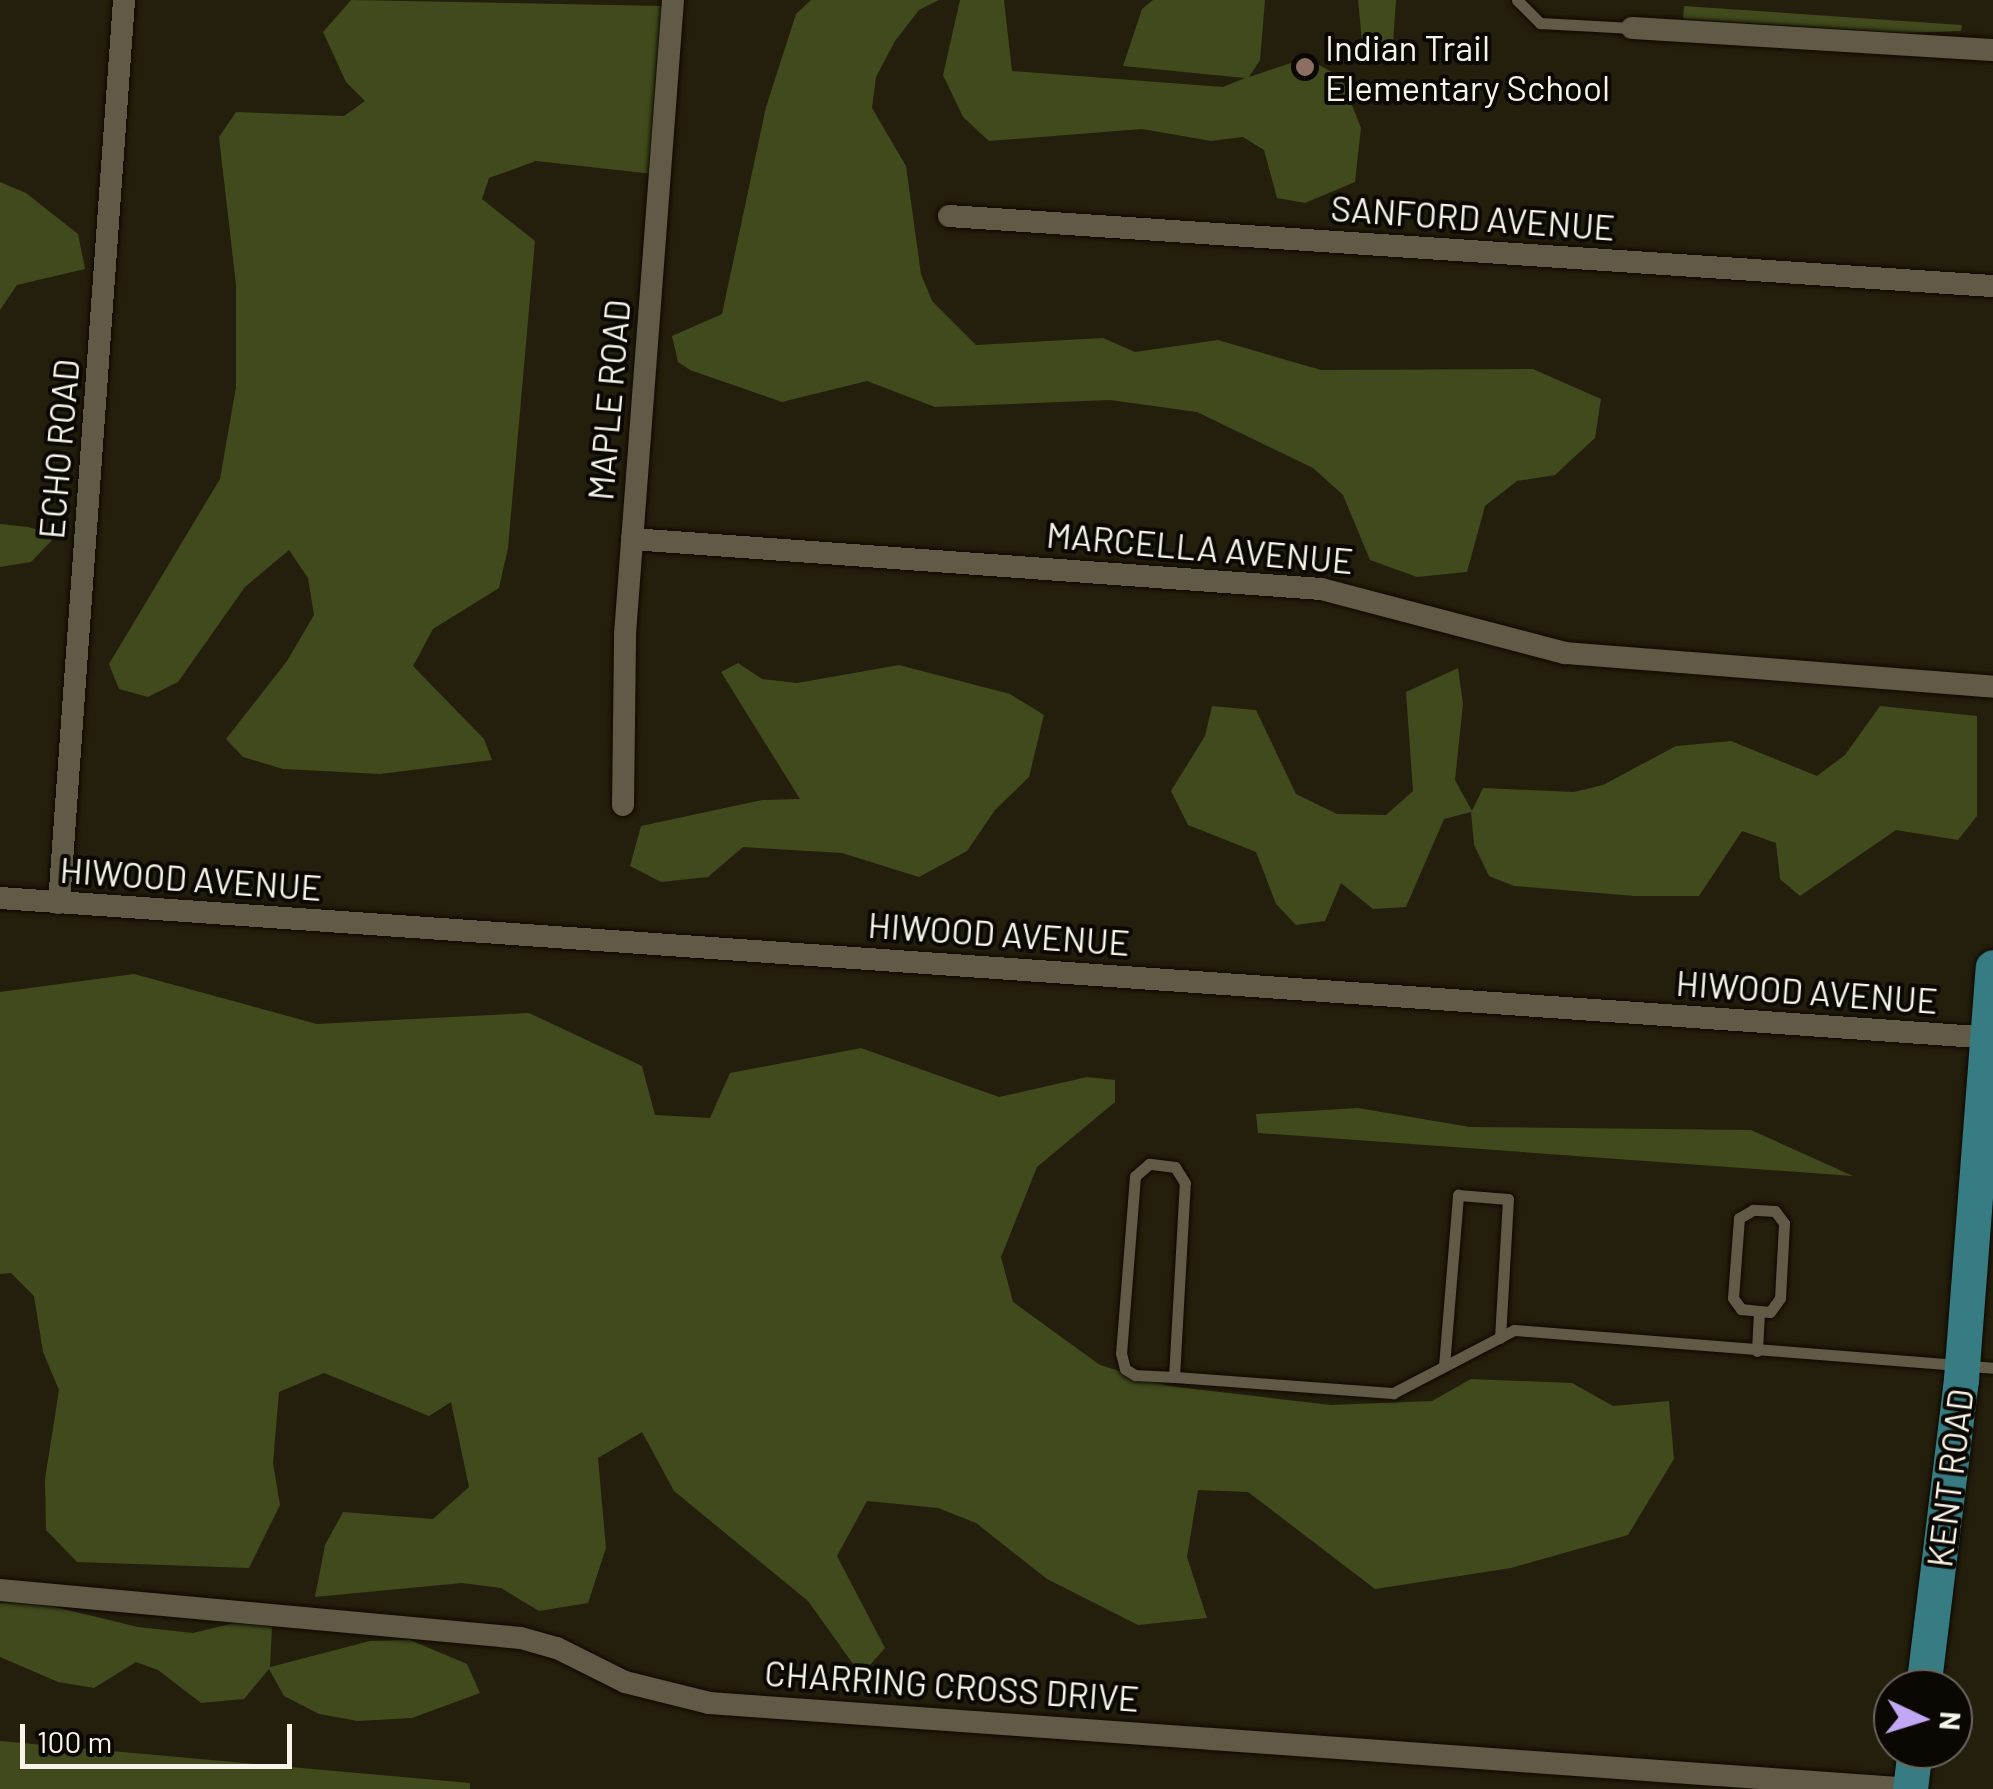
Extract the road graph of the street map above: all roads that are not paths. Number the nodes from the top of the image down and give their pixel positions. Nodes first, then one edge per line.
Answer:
1 (124, 0) edge
2 (673, 0) edge
3 (1517, 0) edge
4 (1632, 28) joint
5 (1993, 50) edge
6 (949, 216) dead end
7 (1993, 286) edge
8 (632, 538) junction
9 (1993, 688) edge
10 (623, 805) dead end
11 (0, 898) edge
12 (59, 903) junction
13 (1993, 967) edge
14 (1990, 1038) edge
15 (1758, 1311) junction
16 (1500, 1338) junction
17 (1757, 1351) junction
18 (1444, 1366) junction
19 (1978, 1367) edge
20 (1174, 1377) junction
21 (0, 1590) edge
22 (1926, 1669) edge
23 (1911, 1789) edge

1 - 12 street, ECHO ROAD
2 - 8 street, MAPLE ROAD
3 - 4 lane
4 - 5 street
6 - 7 street, SANFORD AVENUE
8 - 9 street, MARCELLA AVENUE
8 - 10 street, MAPLE ROAD
11 - 12 street, HIWOOD AVENUE
12 - 14 street, HIWOOD AVENUE
13 - 14 main road, KENT ROAD
14 - 19 main road, KENT ROAD
15 - 15 lane
15 - 17 lane
16 - 17 lane
16 - 18 lane
16 - 18 lane
17 - 19 lane
18 - 20 lane
19 - 22 main road, KENT ROAD
20 - 20 lane
21 - 23 street, CHARRING CROSS DRIVE

